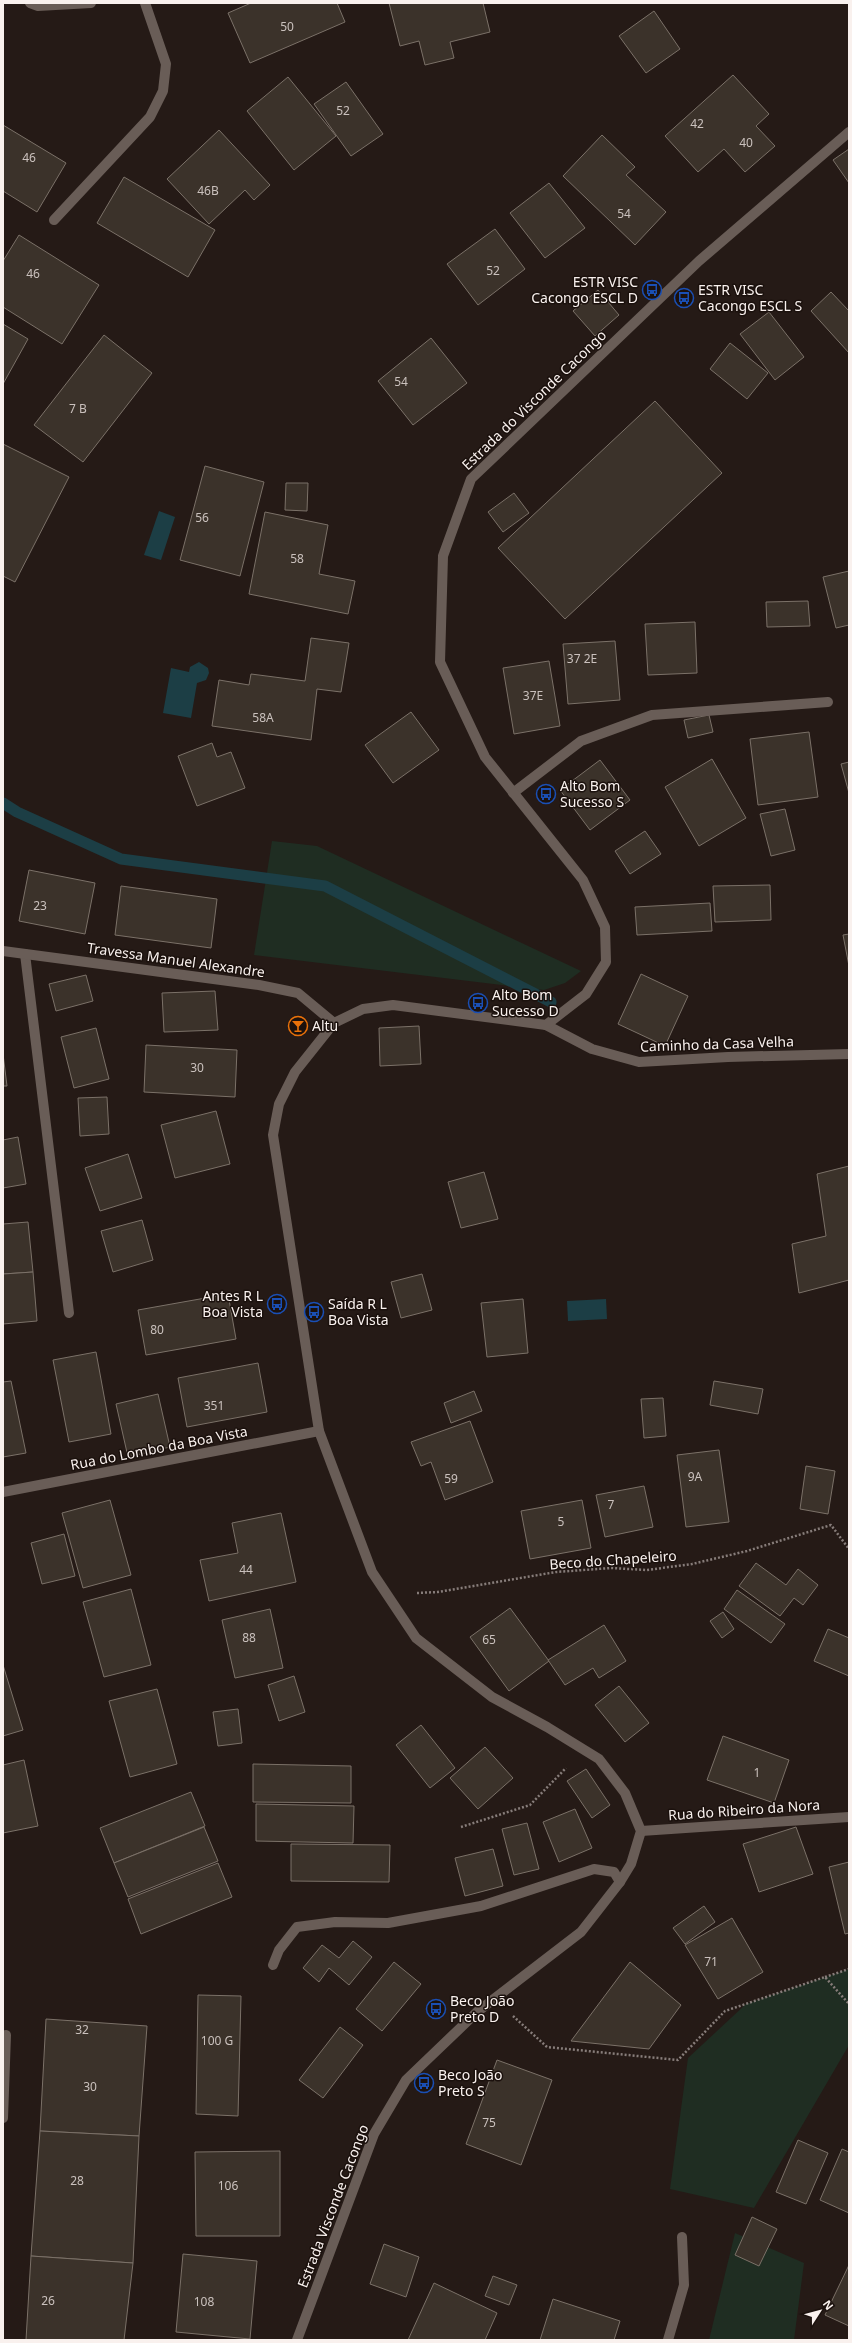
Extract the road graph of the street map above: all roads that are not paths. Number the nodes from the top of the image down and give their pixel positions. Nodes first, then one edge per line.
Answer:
1 (30, 3) edge
2 (91, 3) edge
3 (144, 3) edge
4 (849, 132) edge
5 (54, 220) dead end
6 (828, 702) dead end
7 (513, 793) junction
8 (3, 951) edge
9 (25, 954) junction
10 (334, 1023) junction
11 (546, 1025) junction
12 (849, 1054) edge
13 (69, 1313) dead end
14 (320, 1431) junction
15 (3, 1492) edge
16 (849, 1817) edge
17 (641, 1831) junction
18 (620, 1882) junction
19 (273, 1965) dead end
20 (6, 2035) dead end
21 (3, 2118) edge
22 (682, 2237) dead end
23 (297, 2340) edge
24 (668, 2340) edge

1 - 2 street
3 - 5 street
4 - 7 street, Estrada do Visconde Cacongo
6 - 7 street
7 - 11 street, Estrada do Visconde Cacongo
8 - 9 street, Travessa Manuel Alexandre
9 - 10 street, Travessa Manuel Alexandre
9 - 13 street
10 - 11 street
10 - 14 street
11 - 12 street, Caminho da Casa Velha
14 - 15 street, Rua do Lombo da Boa Vista
14 - 17 street
16 - 17 street, Rua do Ribeiro da Nora
17 - 18 street, Estrada Visconde Cacongo
18 - 19 street
18 - 23 street, Estrada Visconde Cacongo
20 - 21 street
22 - 24 street

